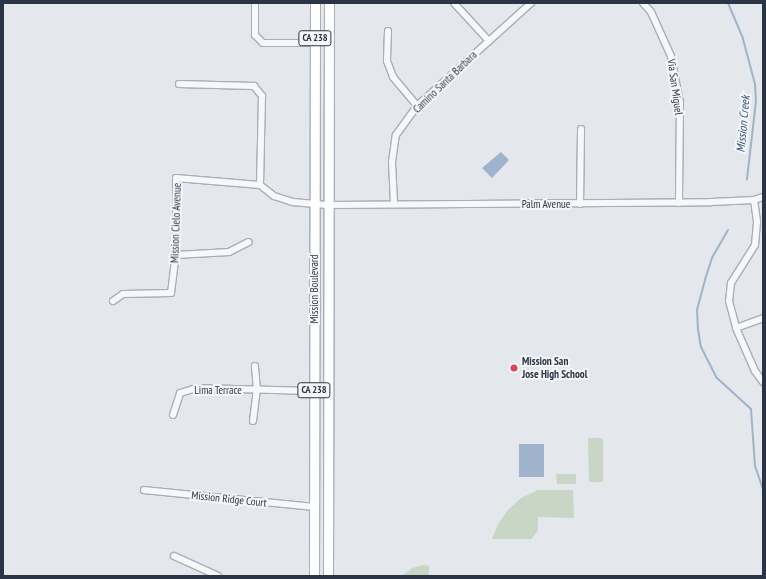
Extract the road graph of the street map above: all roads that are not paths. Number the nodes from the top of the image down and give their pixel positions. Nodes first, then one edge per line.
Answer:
1 (255, 3) edge
2 (315, 3) edge
3 (329, 3) edge
4 (454, 3) edge
5 (531, 3) edge
6 (643, 3) edge
7 (388, 31) dead end
8 (489, 41) junction
9 (315, 43) junction
10 (179, 84) dead end
11 (418, 106) junction
12 (581, 129) dead end
13 (260, 185) junction
14 (763, 197) edge
15 (754, 200) junction
16 (394, 203) junction
17 (679, 203) junction
18 (316, 204) junction
19 (580, 204) junction
20 (329, 205) junction
21 (249, 242) dead end
22 (176, 255) junction
23 (113, 301) dead end
24 (763, 318) edge
25 (736, 328) junction
26 (255, 366) dead end
27 (763, 382) edge
28 (257, 390) junction
29 (314, 391) junction
30 (173, 415) dead end
31 (253, 421) dead end
32 (144, 490) dead end
33 (314, 507) junction
34 (174, 556) dead end
35 (218, 576) edge
36 (314, 576) edge
37 (328, 576) edge

1 - 9 street
2 - 9 main road, Mission Boulevard / CA 238
3 - 20 main road, Mission Boulevard / CA 238
4 - 8 street
5 - 8 street, Camino Santa Barbara
6 - 17 street, Via San Miguel
7 - 11 street
8 - 11 street, Camino Santa Barbara
9 - 18 main road, Mission Boulevard / CA 238
10 - 13 street
11 - 16 street, Camino Santa Barbara
12 - 19 street
13 - 18 street, Mission Cielo Avenue
13 - 22 street, Mission Cielo Avenue
14 - 15 street, Palm Avenue
15 - 17 street, Palm Avenue
15 - 25 street
16 - 19 street, Palm Avenue
16 - 20 street, Palm Avenue
17 - 19 street, Palm Avenue
18 - 20 street, Mission Cielo Avenue
18 - 29 main road, Mission Boulevard / CA 238
20 - 37 main road, Mission Boulevard / CA 238
21 - 22 street
22 - 23 street, Mission Cielo Avenue
24 - 25 street
25 - 27 street
26 - 28 street, Lima Terrace
28 - 29 street, Lima Terrace
28 - 30 street, Lima Terrace
28 - 31 street, Lima Terrace
29 - 33 main road, Mission Boulevard / CA 238
32 - 33 street, Mission Ridge Court
33 - 36 main road, Mission Boulevard / CA 238
34 - 35 street

